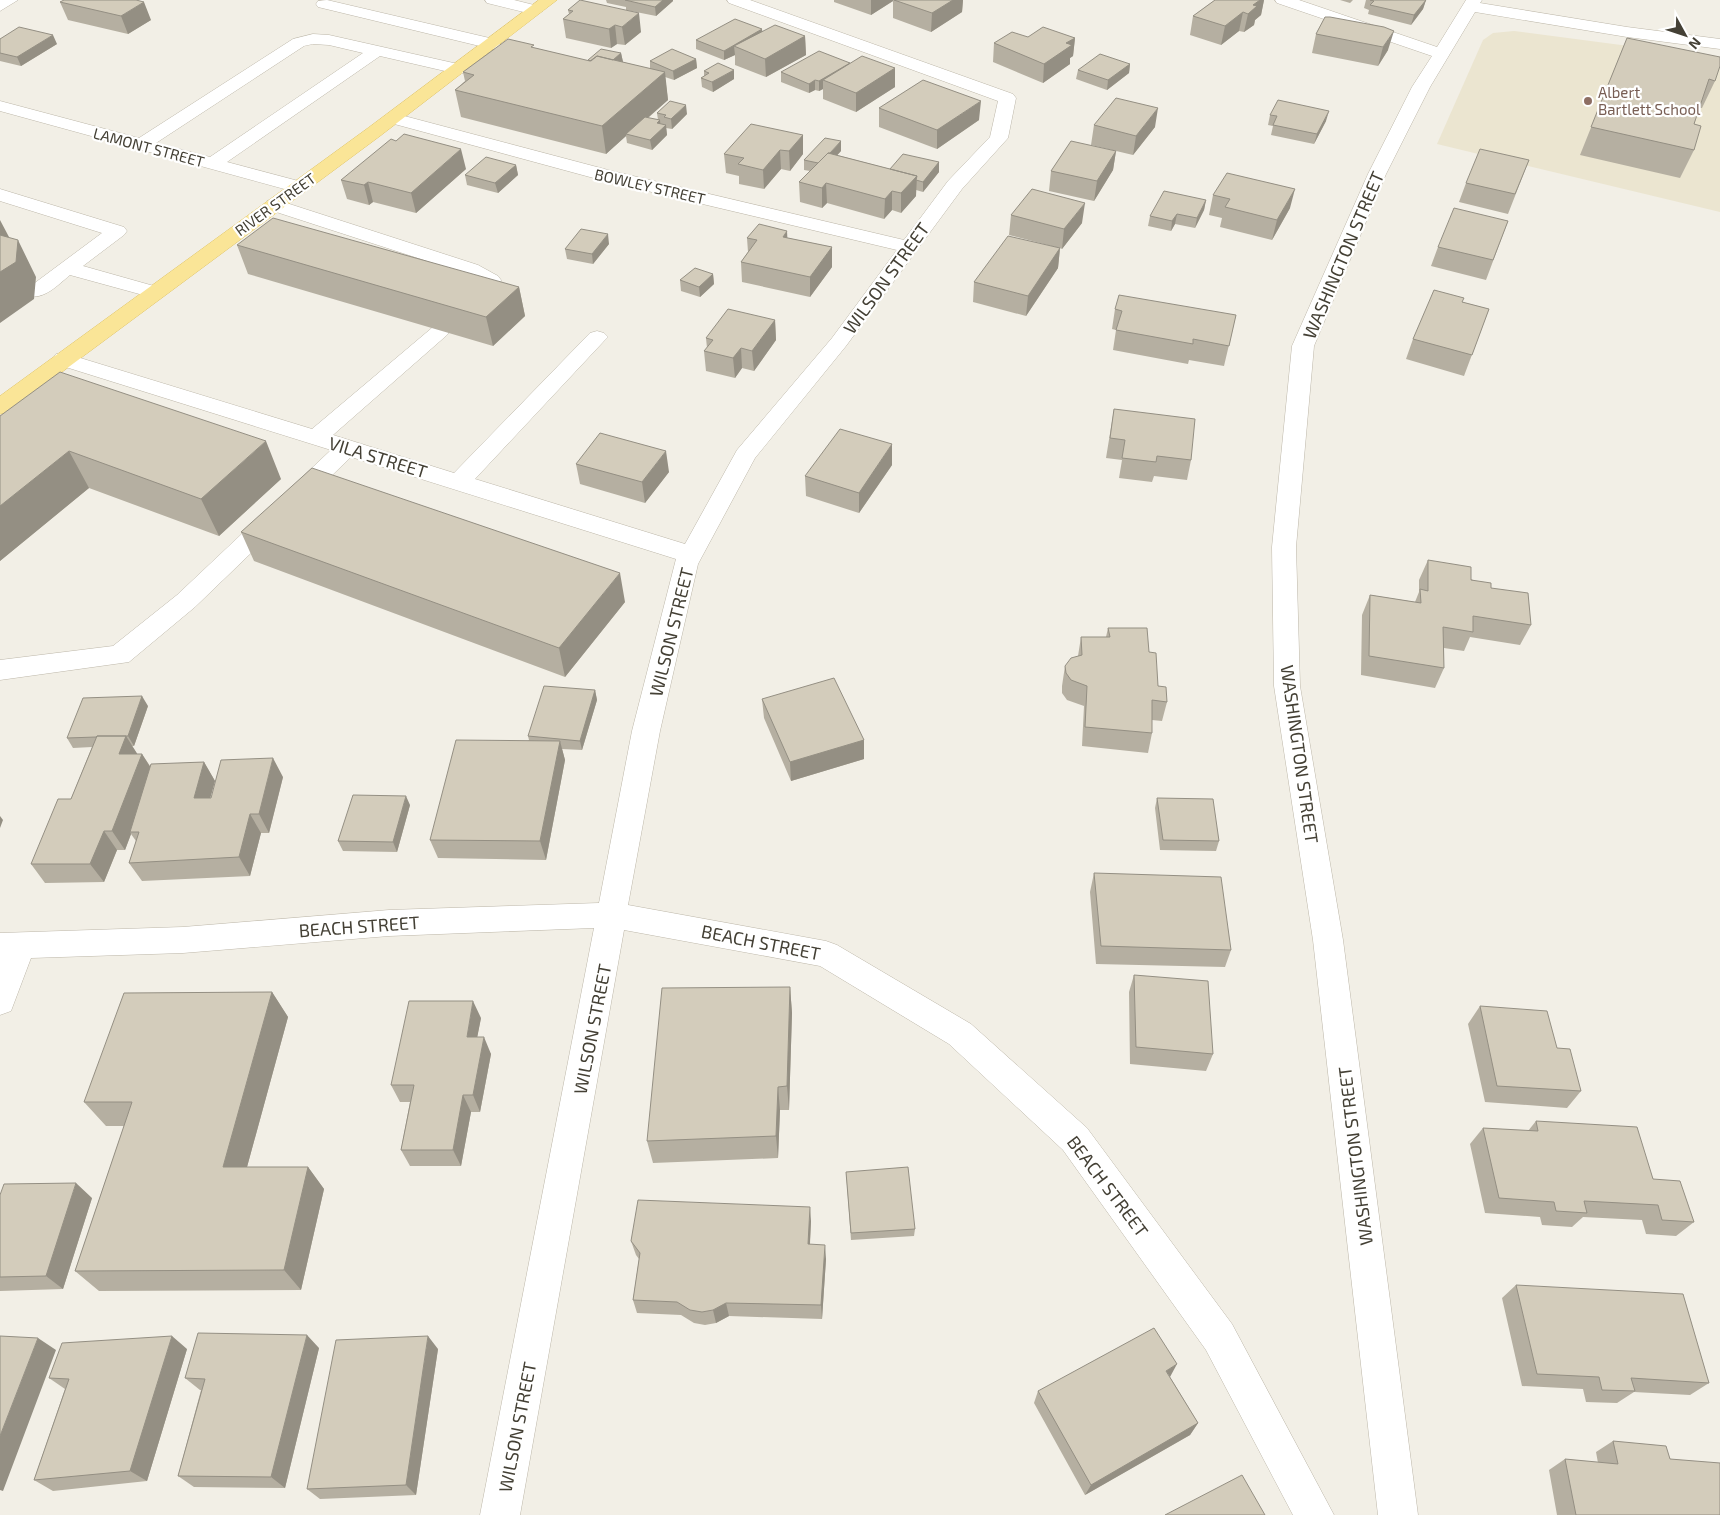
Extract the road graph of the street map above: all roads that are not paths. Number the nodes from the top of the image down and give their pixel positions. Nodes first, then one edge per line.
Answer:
1 (10, 0) edge
2 (493, 0) edge
3 (735, 0) edge
4 (1284, 0) edge
5 (1472, 3) edge
6 (324, 4) dead end
7 (543, 5) edge
8 (0, 6) edge
9 (492, 44) junction
10 (1720, 44) edge
11 (376, 51) junction
12 (1442, 54) junction
13 (458, 69) junction
14 (2, 108) edge
15 (393, 118) junction
16 (140, 145) junction
17 (212, 164) junction
18 (299, 187) junction
19 (0, 195) edge
20 (274, 205) junction
21 (909, 246) junction
22 (67, 268) junction
23 (35, 292) dead end
24 (154, 292) junction
25 (474, 301) edge
26 (440, 331) edge
27 (598, 337) dead end
28 (64, 359) junction
29 (0, 407) edge
30 (316, 438) junction
31 (348, 447) junction
32 (459, 482) junction
33 (692, 554) junction
34 (0, 670) edge
35 (613, 914) junction
36 (10, 946) edge
37 (0, 1001) edge
38 (500, 1515) edge
39 (1314, 1515) edge
40 (1398, 1515) edge

1 - 8 street
2 - 7 street
3 - 21 street, WILSON STREET
4 - 12 street
5 - 10 street
5 - 12 street, WASHINGTON STREET
6 - 9 street
7 - 9 main road, RIVER STREET
9 - 13 main road, RIVER STREET
11 - 13 street
11 - 16 street
11 - 17 street
12 - 40 street, WASHINGTON STREET
13 - 15 main road, RIVER STREET
14 - 16 street, LAMONT STREET
15 - 18 main road, RIVER STREET
15 - 21 street, BOWLEY STREET
16 - 17 street, LAMONT STREET
17 - 18 street, LAMONT STREET
18 - 20 main road, RIVER STREET
19 - 22 street
20 - 24 main road, RIVER STREET
20 - 25 street
21 - 33 street, WILSON STREET
22 - 23 street
22 - 24 street
24 - 28 main road, RIVER STREET
26 - 30 street
27 - 32 street
28 - 29 main road, RIVER STREET
28 - 30 street, VILA STREET
30 - 31 street, VILA STREET
31 - 32 street, VILA STREET
31 - 34 street
32 - 33 street, VILA STREET
33 - 35 street, WILSON STREET
35 - 36 street, BEACH STREET
35 - 38 street, WILSON STREET
35 - 39 street, BEACH STREET
36 - 37 street

